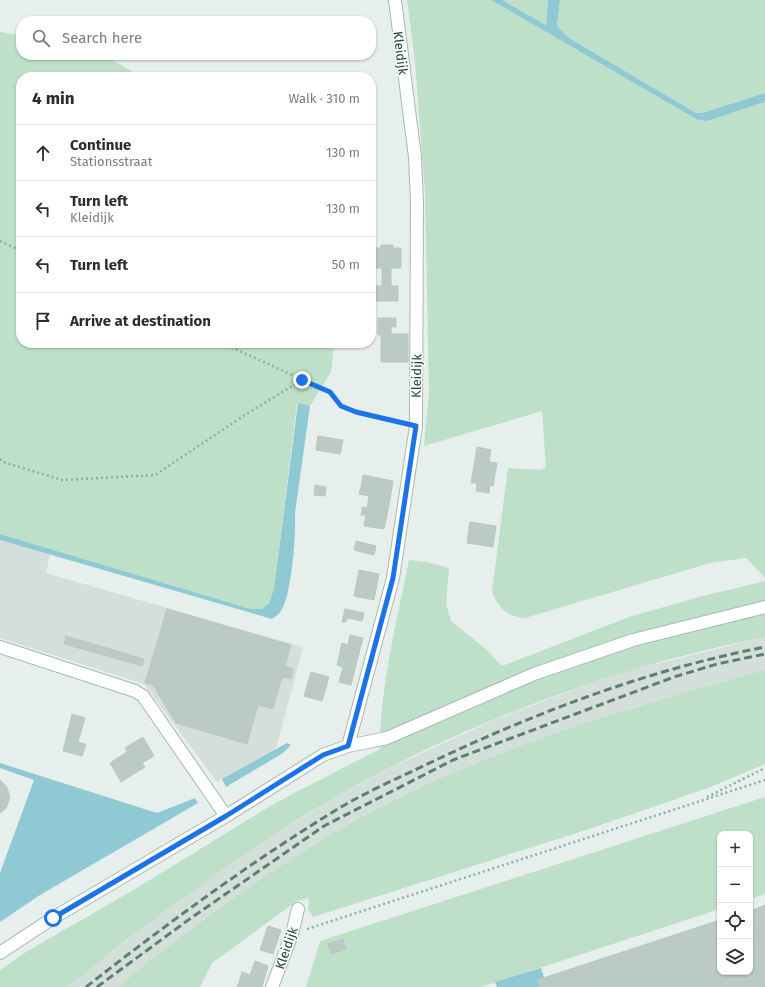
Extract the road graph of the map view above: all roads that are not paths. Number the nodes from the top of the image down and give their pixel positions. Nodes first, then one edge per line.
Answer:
1 (394, 0) edge
2 (765, 607) edge
3 (0, 646) edge
4 (348, 746) junction
5 (226, 816) junction
6 (298, 909) dead end
7 (0, 953) edge
8 (272, 987) edge

1 - 4 street, Kleidijk
2 - 4 street
3 - 5 street
4 - 5 street
5 - 7 street
6 - 8 street, Kleidijk

